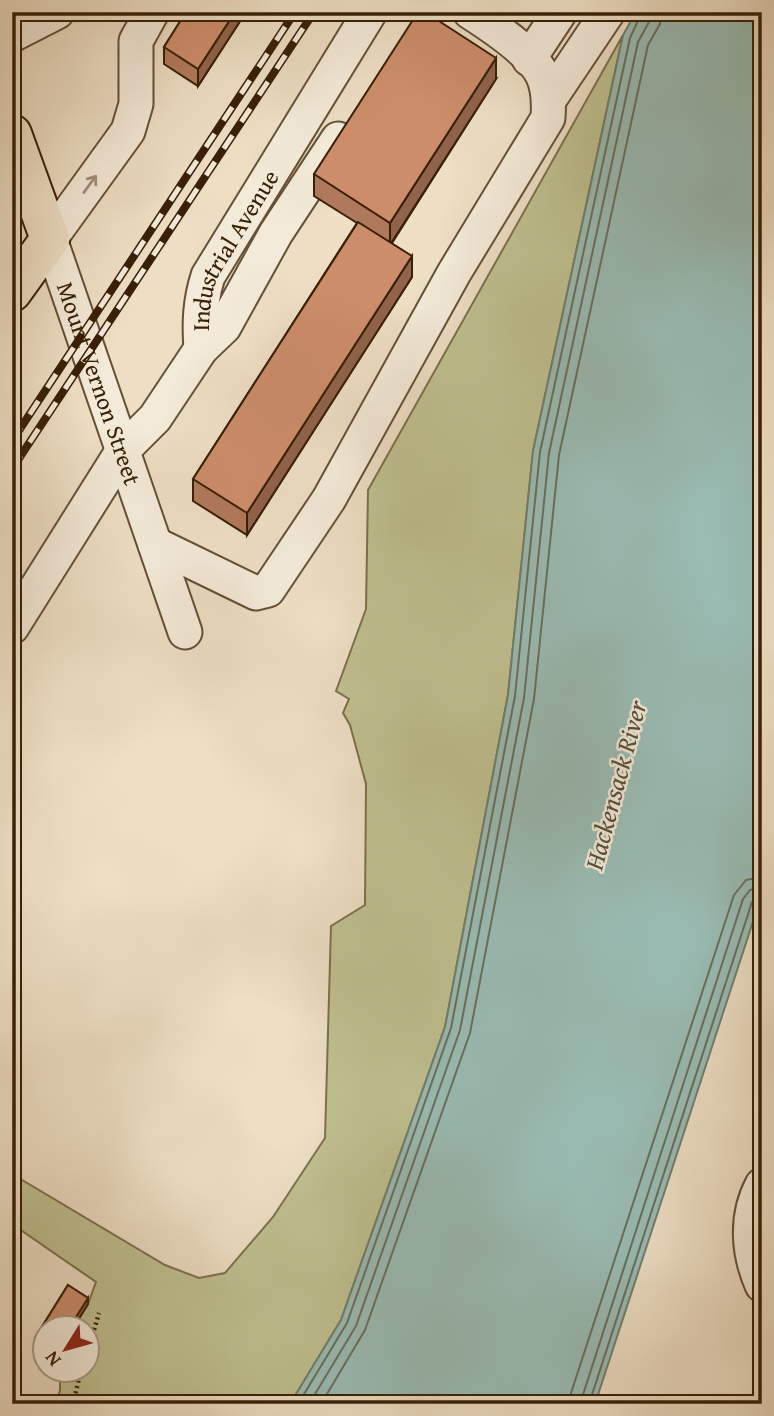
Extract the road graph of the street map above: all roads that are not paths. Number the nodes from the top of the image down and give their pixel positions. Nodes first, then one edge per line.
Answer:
1 (57, 12) edge
2 (152, 12) edge
3 (370, 12) edge
4 (561, 12) edge
5 (608, 12) edge
6 (492, 18) edge
7 (12, 35) edge
8 (529, 59) junction
9 (550, 100) junction
10 (352, 118) edge
11 (12, 134) edge
12 (32, 257) edge
13 (12, 292) edge
14 (201, 349) junction
15 (123, 450) junction
16 (155, 544) junction
17 (12, 627) edge
18 (185, 632) dead end
19 (762, 1185) edge
20 (762, 1285) edge

1 - 7 street
12 -> 2 street
3 - 14 street, Industrial Avenue
4 - 8 street
5 - 9 street
6 - 8 street
8 - 9 street
9 - 16 street
10 - 14 street
11 - 12 main road, Mount Vernon Street
12 - 13 main road
12 - 15 street, Mount Vernon Street
14 - 15 street, Industrial Avenue
15 - 16 street, Mount Vernon Street
15 - 17 street, Industrial Avenue
16 - 18 street, Mount Vernon Street
19 - 20 street

